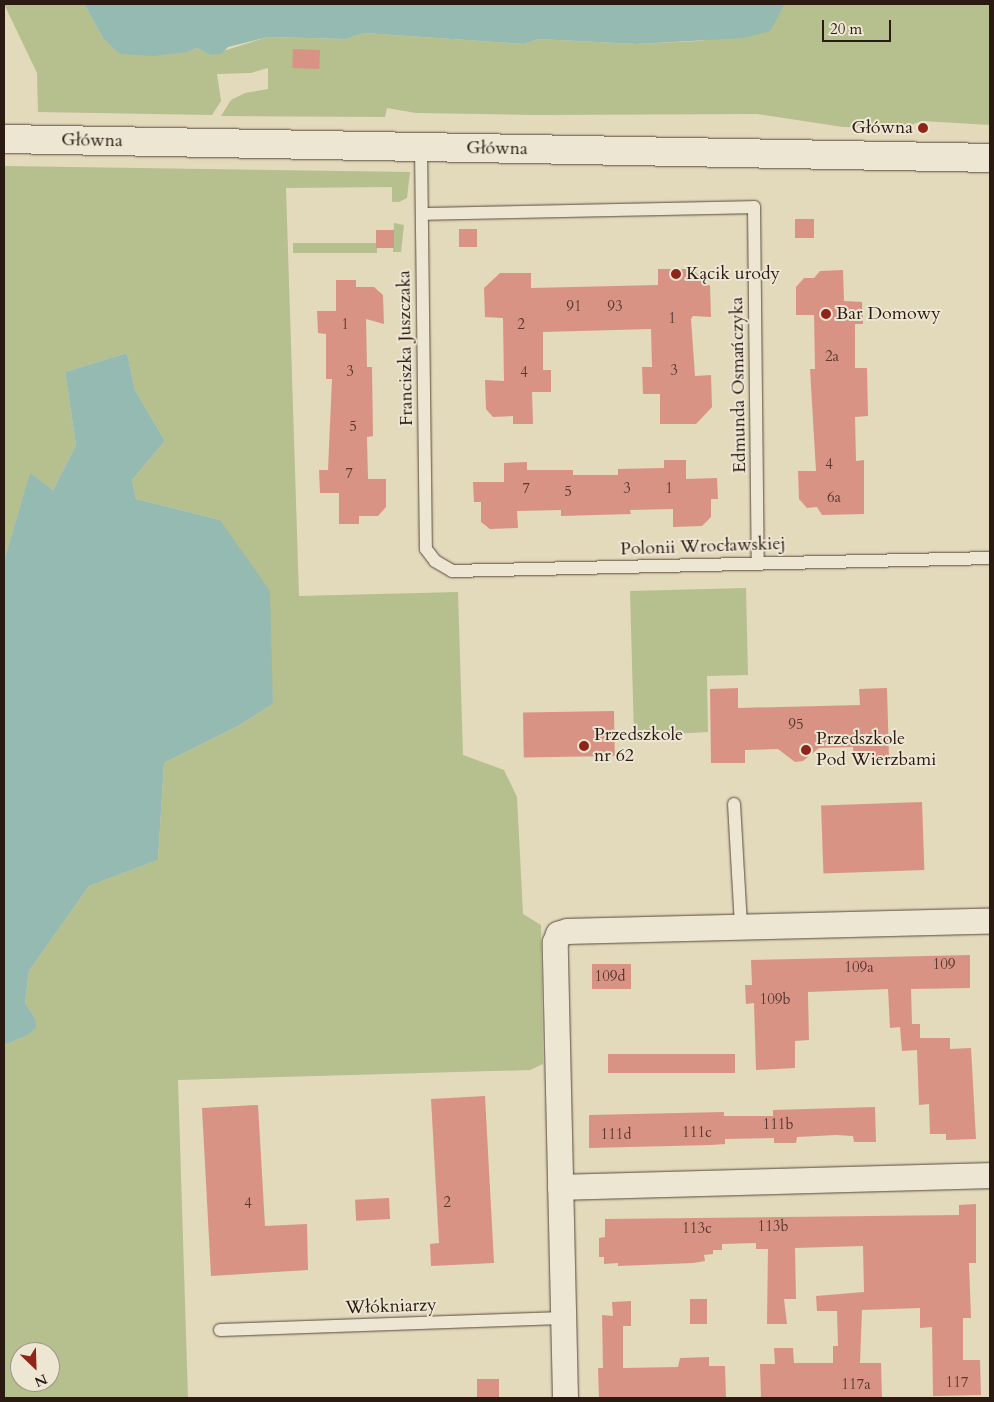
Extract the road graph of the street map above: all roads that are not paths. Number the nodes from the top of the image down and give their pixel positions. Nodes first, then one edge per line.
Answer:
1 (4, 139) edge
2 (421, 147) junction
3 (990, 158) edge
4 (422, 214) junction
5 (426, 549) joint
6 (990, 558) edge
7 (758, 563) junction
8 (734, 804) dead end
9 (990, 921) edge
10 (740, 927) junction
11 (990, 1175) edge
12 (560, 1186) junction
13 (563, 1318) junction
14 (220, 1330) dead end
15 (565, 1398) edge

1 - 2 street, Główna
2 - 3 street, Główna
2 - 4 lane, Franciszka Juszczaka
4 - 5 lane, Franciszka Juszczaka
4 - 7 lane, Edmunda Osmańczyka
5 - 7 lane, Polonii Wrocławskiej
6 - 7 lane, Polonii Wrocławskiej
8 - 10 lane
9 - 10 street
10 - 12 street
11 - 12 street
12 - 13 street
13 - 14 lane, Włókniarzy
13 - 15 street

